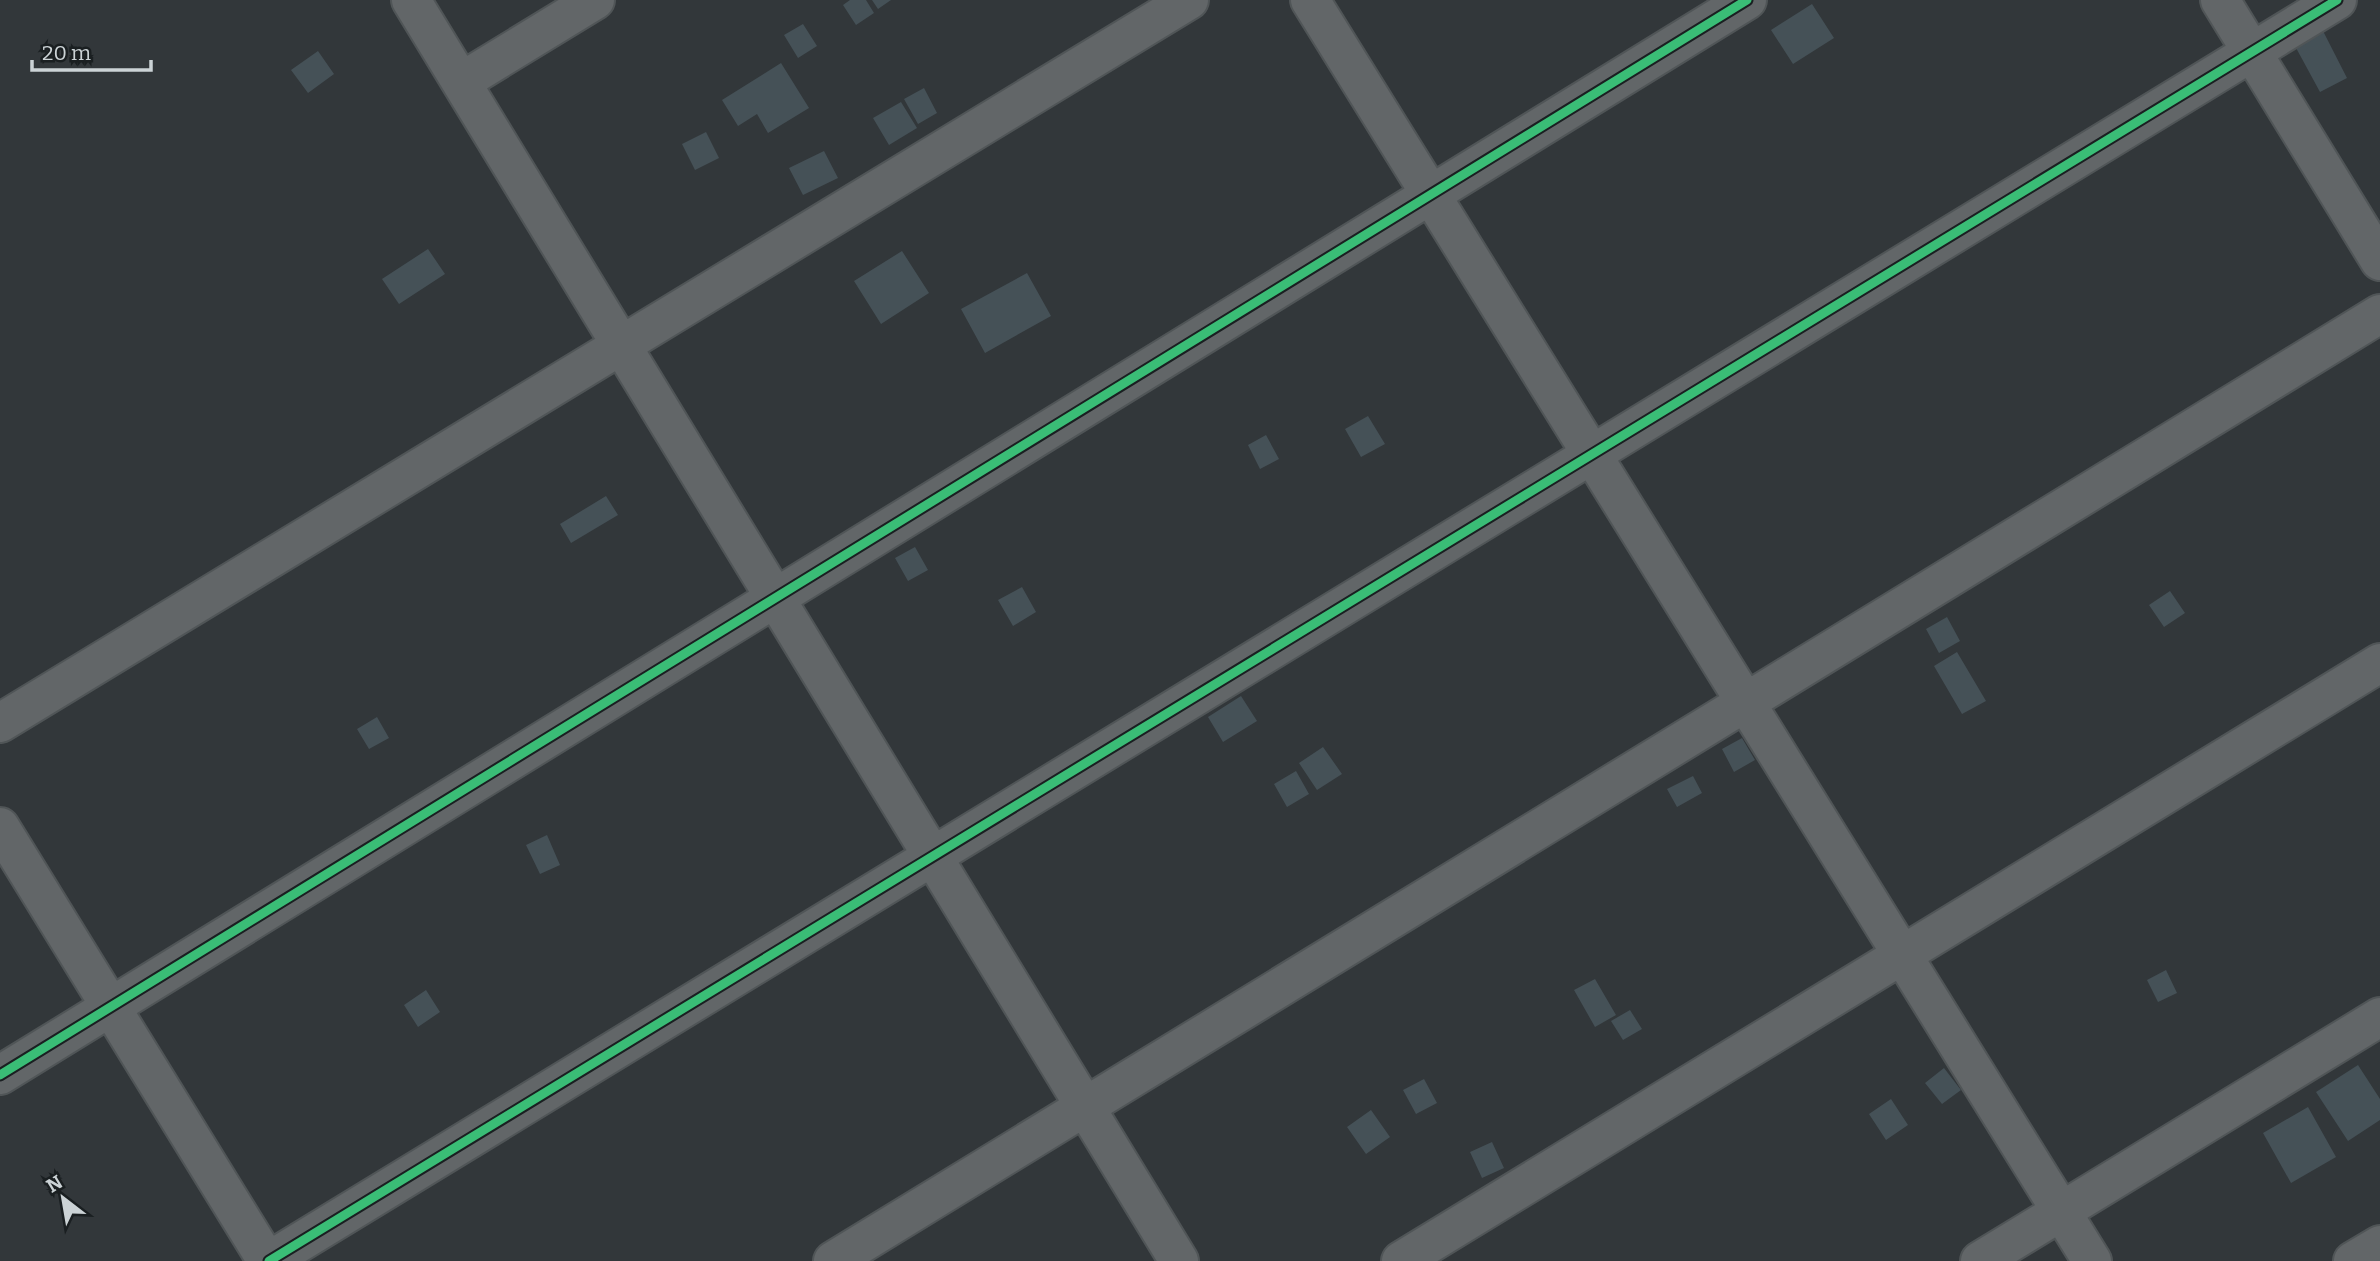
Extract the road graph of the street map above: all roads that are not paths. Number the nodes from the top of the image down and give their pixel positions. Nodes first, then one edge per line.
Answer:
1 (411, 0) edge
2 (595, 0) edge
3 (1189, 0) edge
4 (1310, 0) edge
5 (1747, 0) edge
6 (2220, 0) edge
7 (2337, 0) edge
8 (2252, 52) junction
9 (461, 82) junction
10 (1431, 195) junction
11 (2380, 261) edge
12 (2380, 314) edge
13 (622, 345) junction
14 (1591, 454) junction
15 (776, 598) junction
16 (2380, 663) edge
17 (1745, 702) junction
18 (0, 723) edge
19 (0, 827) edge
20 (933, 856) junction
21 (1902, 955) junction
22 (110, 1007) junction
23 (2380, 1017) edge
24 (0, 1075) edge
25 (1085, 1107) junction
26 (2061, 1212) junction
27 (2380, 1245) edge
28 (268, 1261) edge
29 (833, 1261) edge
30 (1179, 1261) edge
31 (1401, 1261) edge
32 (1980, 1261) edge
33 (2092, 1261) edge
34 (2353, 1261) edge

1 - 9 street
2 - 9 street
3 - 13 street
4 - 10 street
5 - 10 street
6 - 8 street
7 - 8 street
8 - 11 street
8 - 14 street
9 - 13 street
10 - 14 street
10 - 15 street
12 - 17 street
13 - 15 street
13 - 18 street
14 - 17 street
14 - 20 street
15 - 20 street
15 - 22 street
16 - 21 street
17 - 21 street
17 - 25 street
19 - 22 street
20 - 25 street
20 - 28 street
21 - 26 street
21 - 31 street
22 - 24 street
22 - 28 street
23 - 26 street
25 - 29 street
25 - 30 street
26 - 32 street
26 - 33 street
27 - 34 street

